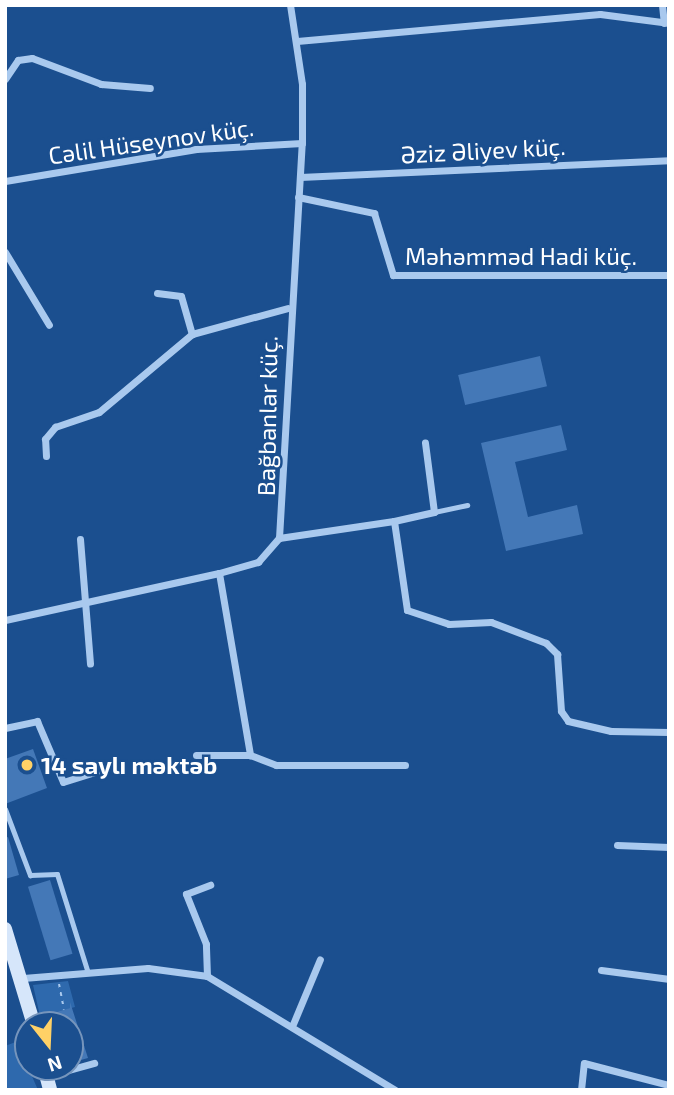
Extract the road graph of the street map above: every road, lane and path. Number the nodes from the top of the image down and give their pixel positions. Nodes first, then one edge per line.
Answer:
1 (290, 5) edge
2 (662, 5) edge
3 (666, 23) edge
4 (297, 41) junction
5 (5, 79) edge
6 (150, 88) dead end
7 (302, 143) junction
8 (669, 160) edge
9 (300, 177) junction
10 (5, 181) edge
11 (298, 197) junction
12 (5, 252) edge
13 (669, 275) edge
14 (157, 293) dead end
15 (288, 308) junction
16 (49, 325) dead end
17 (192, 334) junction
18 (425, 443) dead end
19 (46, 456) dead end
20 (467, 505) dead end
21 (434, 512) junction
22 (394, 521) junction
23 (279, 538) junction
24 (80, 539) dead end
25 (219, 573) junction
26 (83, 603) junction
27 (5, 620) edge
28 (90, 664) dead end
29 (5, 728) edge
30 (669, 732) edge
31 (196, 755) dead end
32 (250, 755) junction
33 (405, 765) dead end
34 (108, 768) dead end
35 (5, 809) edge
36 (617, 845) dead end
37 (669, 846) edge
38 (210, 885) dead end
39 (5, 929) edge
40 (320, 959) dead end
41 (87, 970) junction
42 (601, 970) dead end
43 (57, 973) junction
44 (207, 976) junction
45 (23, 978) junction
46 (669, 979) edge
47 (64, 1010) dead end
48 (31, 1011) edge
49 (293, 1024) junction
50 (94, 1063) dead end
51 (84, 1066) edge
52 (669, 1084) edge
53 (395, 1090) edge
54 (581, 1090) edge

1 - 4 street, Bağbanlar küç.
2 - 3 street
3 - 4 street
4 - 7 street, Bağbanlar küç.
5 - 6 street
7 - 9 street, Bağbanlar küç.
7 - 10 street, Cəlil Hüseynov küç.
8 - 9 street, Əziz Əliyev küç.
9 - 11 street, Bağbanlar küç.
11 - 13 street, Məhəmməd Hadi küç.
11 - 15 street, Bağbanlar küç.
12 - 16 street
14 - 17 street
15 - 17 street
15 - 23 street, Bağbanlar küç.
17 - 19 street
18 - 21 street
20 - 21 lane
21 - 22 street
22 - 23 street
22 - 30 street
23 - 25 street
24 - 26 street
25 - 26 street
25 - 32 street
26 - 27 street
26 - 28 street
29 - 34 street
31 - 32 street
32 - 33 street
35 - 41 lane
36 - 37 street
38 - 44 street
39 - 45 street
40 - 49 street
41 - 43 street
41 - 44 street
42 - 46 street
43 - 45 street
43 - 47 path
44 - 49 street
45 - 48 street
49 - 53 street
50 - 51 street
52 - 54 street

